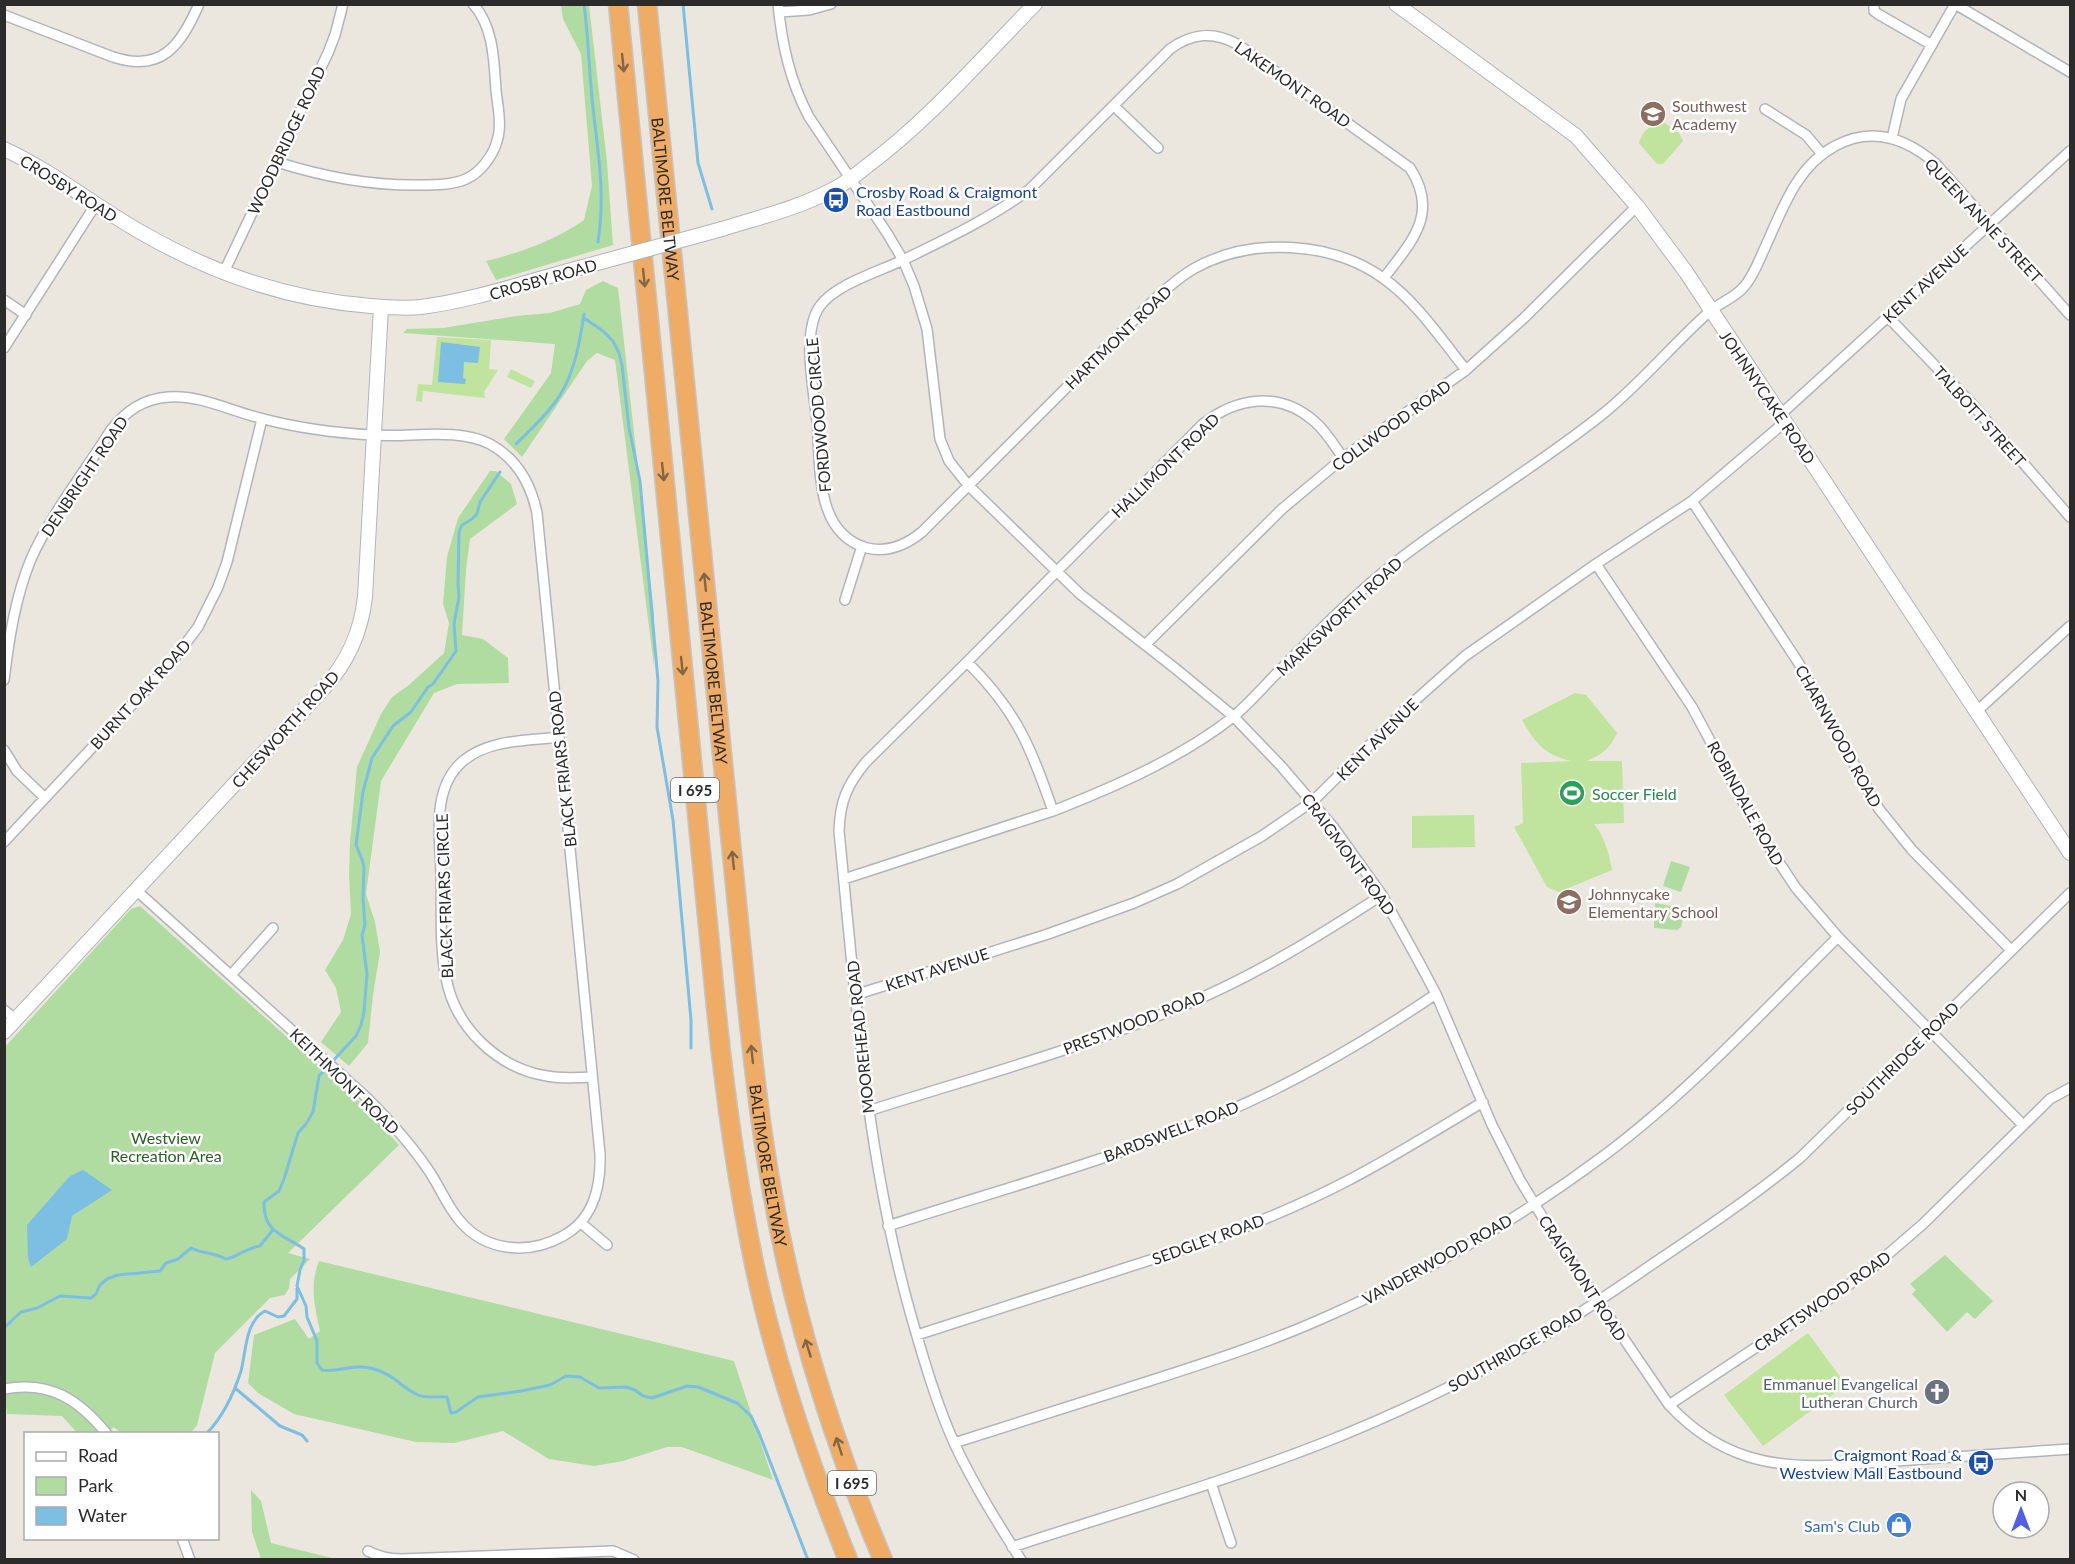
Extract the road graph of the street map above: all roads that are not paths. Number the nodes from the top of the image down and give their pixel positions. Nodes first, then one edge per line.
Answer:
1 (200, 4) edge
2 (343, 4) edge
3 (473, 4) edge
4 (618, 4) edge
5 (647, 4) edge
6 (831, 4) edge
7 (1035, 4) edge
8 (1396, 4) edge
9 (1874, 4) edge
10 (1955, 4) edge
11 (779, 8) edge
12 (4, 15) edge
13 (1932, 45) junction
14 (2070, 72) edge
15 (1114, 106) junction
16 (1765, 109) dead end
17 (1892, 138) junction
18 (1158, 148) dead end
19 (4, 150) edge
20 (2070, 151) edge
21 (1822, 154) junction
22 (277, 162) junction
23 (850, 178) junction
24 (96, 204) junction
25 (1637, 206) junction
26 (1990, 224) junction
27 (903, 260) junction
28 (223, 274) junction
29 (1383, 278) junction
30 (4, 300) edge
31 (381, 307) junction
32 (1711, 310) junction
33 (26, 315) junction
34 (2070, 315) edge
35 (1888, 317) junction
36 (4, 348) edge
37 (1466, 370) junction
38 (1783, 418) junction
39 (262, 419) junction
40 (374, 435) junction
41 (1343, 458) junction
42 (968, 485) junction
43 (1692, 501) junction
44 (2070, 517) edge
45 (862, 546) junction
46 (1596, 564) junction
47 (1056, 572) junction
48 (845, 600) dead end
49 (2070, 626) edge
50 (1145, 645) junction
51 (6, 658) edge
52 (967, 662) junction
53 (4, 680) edge
54 (1977, 711) junction
55 (1233, 716) junction
56 (559, 737) junction
57 (4, 750) edge
58 (45, 798) junction
59 (1313, 801) junction
60 (1053, 811) junction
61 (4, 842) edge
62 (2070, 853) edge
63 (844, 879) junction
64 (136, 890) junction
65 (2070, 893) edge
66 (1382, 895) junction
67 (273, 928) dead end
68 (1838, 937) junction
69 (2011, 950) junction
70 (231, 975) junction
71 (1436, 994) junction
72 (855, 995) junction
73 (4, 1010) edge
74 (16, 1020) junction
75 (1930, 1030) junction
76 (4, 1032) edge
77 (592, 1077) junction
78 (2070, 1088) edge
79 (1482, 1102) junction
80 (868, 1111) junction
81 (2023, 1125) junction
82 (1534, 1203) junction
83 (581, 1223) junction
84 (888, 1226) junction
85 (607, 1245) dead end
86 (1598, 1301) junction
87 (917, 1335) junction
88 (4, 1389) edge
89 (1669, 1405) junction
90 (105, 1432) edge
91 (954, 1443) junction
92 (2070, 1449) edge
93 (1212, 1483) junction
94 (182, 1540) edge
95 (1231, 1543) dead end
96 (1012, 1546) junction
97 (368, 1551) dead end
98 (190, 1560) edge
99 (634, 1560) edge
100 (848, 1560) edge
101 (884, 1560) edge
102 (1021, 1560) edge

1 - 12 street
2 - 22 street, WOODBRIDGE ROAD
3 - 22 street
4 -> 100 highway, BALTIMORE BELTWAY / I 695
101 -> 5 highway, BALTIMORE BELTWAY / I 695
6 - 11 street
7 - 23 main road, CROSBY ROAD
8 - 25 main road, JOHNNYCAKE ROAD
9 - 13 street
10 - 13 street
10 - 14 street
11 - 23 street, CRAIGMONT ROAD
13 - 17 street
15 - 18 street
15 - 27 street, LAKEMONT ROAD
15 - 29 street, LAKEMONT ROAD
16 - 21 street
17 - 21 street, QUEEN ANNE STREET
17 - 26 street, QUEEN ANNE STREET
19 - 24 main road, CROSBY ROAD
20 - 26 street, KENT AVENUE
21 - 32 street, MARKSWORTH ROAD
22 - 28 street, WOODBRIDGE ROAD
23 - 27 street, CRAIGMONT ROAD
23 - 31 main road, CROSBY ROAD, bridge
24 - 28 main road, CROSBY ROAD
24 - 33 street
25 - 32 main road, JOHNNYCAKE ROAD
25 - 37 street, COLLWOOD ROAD
26 - 34 street, QUEEN ANNE STREET
26 - 35 street, KENT AVENUE
27 - 42 street, CRAIGMONT ROAD
27 - 45 street, FORDWOOD CIRCLE
28 - 31 main road, CROSBY ROAD
29 - 37 street, HARTMONT ROAD
29 - 42 street, HARTMONT ROAD
30 - 33 street
31 - 40 main road, CHESWORTH ROAD
32 - 38 main road, JOHNNYCAKE ROAD
32 - 55 street, MARKSWORTH ROAD
33 - 36 street
35 - 38 street, KENT AVENUE
35 - 44 street, TALBOTT STREET
37 - 41 street, COLLWOOD ROAD
38 - 43 street, KENT AVENUE
38 - 54 main road, JOHNNYCAKE ROAD
39 - 40 street, DENBRIGHT ROAD
39 - 51 street, DENBRIGHT ROAD
39 - 58 street, BURNT OAK ROAD
40 - 56 street, BLACK FRIARS ROAD
40 - 64 main road, CHESWORTH ROAD
41 - 47 street, HALLIMONT ROAD
41 - 50 street, COLLWOOD ROAD
42 - 45 street
42 - 47 street, CRAIGMONT ROAD
43 - 46 street, KENT AVENUE
43 - 69 street, CHARNWOOD ROAD
45 - 48 street
46 - 59 street, KENT AVENUE
46 - 68 street, ROBINDALE ROAD
47 - 50 street, CRAIGMONT ROAD
47 - 52 street, MOOREHEAD ROAD
49 - 54 street
50 - 55 street, CRAIGMONT ROAD
51 - 53 street, DENBRIGHT ROAD
52 - 60 street
52 - 63 street, MOOREHEAD ROAD
54 - 62 main road, JOHNNYCAKE ROAD
55 - 59 street, CRAIGMONT ROAD
55 - 60 street, MARKSWORTH ROAD
56 - 77 street, BLACK FRIARS ROAD
56 - 77 street, BLACK FRIARS CIRCLE
57 - 58 street
58 - 61 street, BURNT OAK ROAD
59 - 66 street, CRAIGMONT ROAD
59 - 72 street, KENT AVENUE
60 - 63 street, MARKSWORTH ROAD
63 - 72 street, MOOREHEAD ROAD
64 - 70 street, KEITHMONT ROAD
64 - 74 main road, CHESWORTH ROAD
65 - 69 street, SOUTHRIDGE ROAD
66 - 71 street, CRAIGMONT ROAD
66 - 80 street, PRESTWOOD ROAD
67 - 70 street
68 - 75 street, ROBINDALE ROAD
68 - 82 street, VANDERWOOD ROAD
69 - 75 street, SOUTHRIDGE ROAD
70 - 83 street, KEITHMONT ROAD
71 - 79 street, CRAIGMONT ROAD
71 - 84 street, BARDSWELL ROAD
72 - 80 street, MOOREHEAD ROAD
73 - 74 street
74 - 76 main road, CHESWORTH ROAD
75 - 81 street, ROBINDALE ROAD
75 - 86 street, SOUTHRIDGE ROAD
77 - 83 street, BLACK FRIARS ROAD
78 - 81 street, CRAFTSWOOD ROAD
79 - 82 street, CRAIGMONT ROAD
79 - 87 street, SEDGLEY ROAD
80 - 84 street, MOOREHEAD ROAD
81 - 89 street, CRAFTSWOOD ROAD
82 - 86 street, CRAIGMONT ROAD
82 - 91 street, VANDERWOOD ROAD
83 - 85 street
84 - 87 street, MOOREHEAD ROAD
86 - 89 street, CRAIGMONT ROAD
86 - 93 street, SOUTHRIDGE ROAD
87 - 91 street, MOOREHEAD ROAD
88 - 90 street
89 - 92 street, CRAIGMONT ROAD
91 - 96 street, MOOREHEAD ROAD
93 - 95 street
93 - 96 street, SOUTHRIDGE ROAD
94 - 98 street
96 - 102 street, MOOREHEAD ROAD
97 - 99 street

